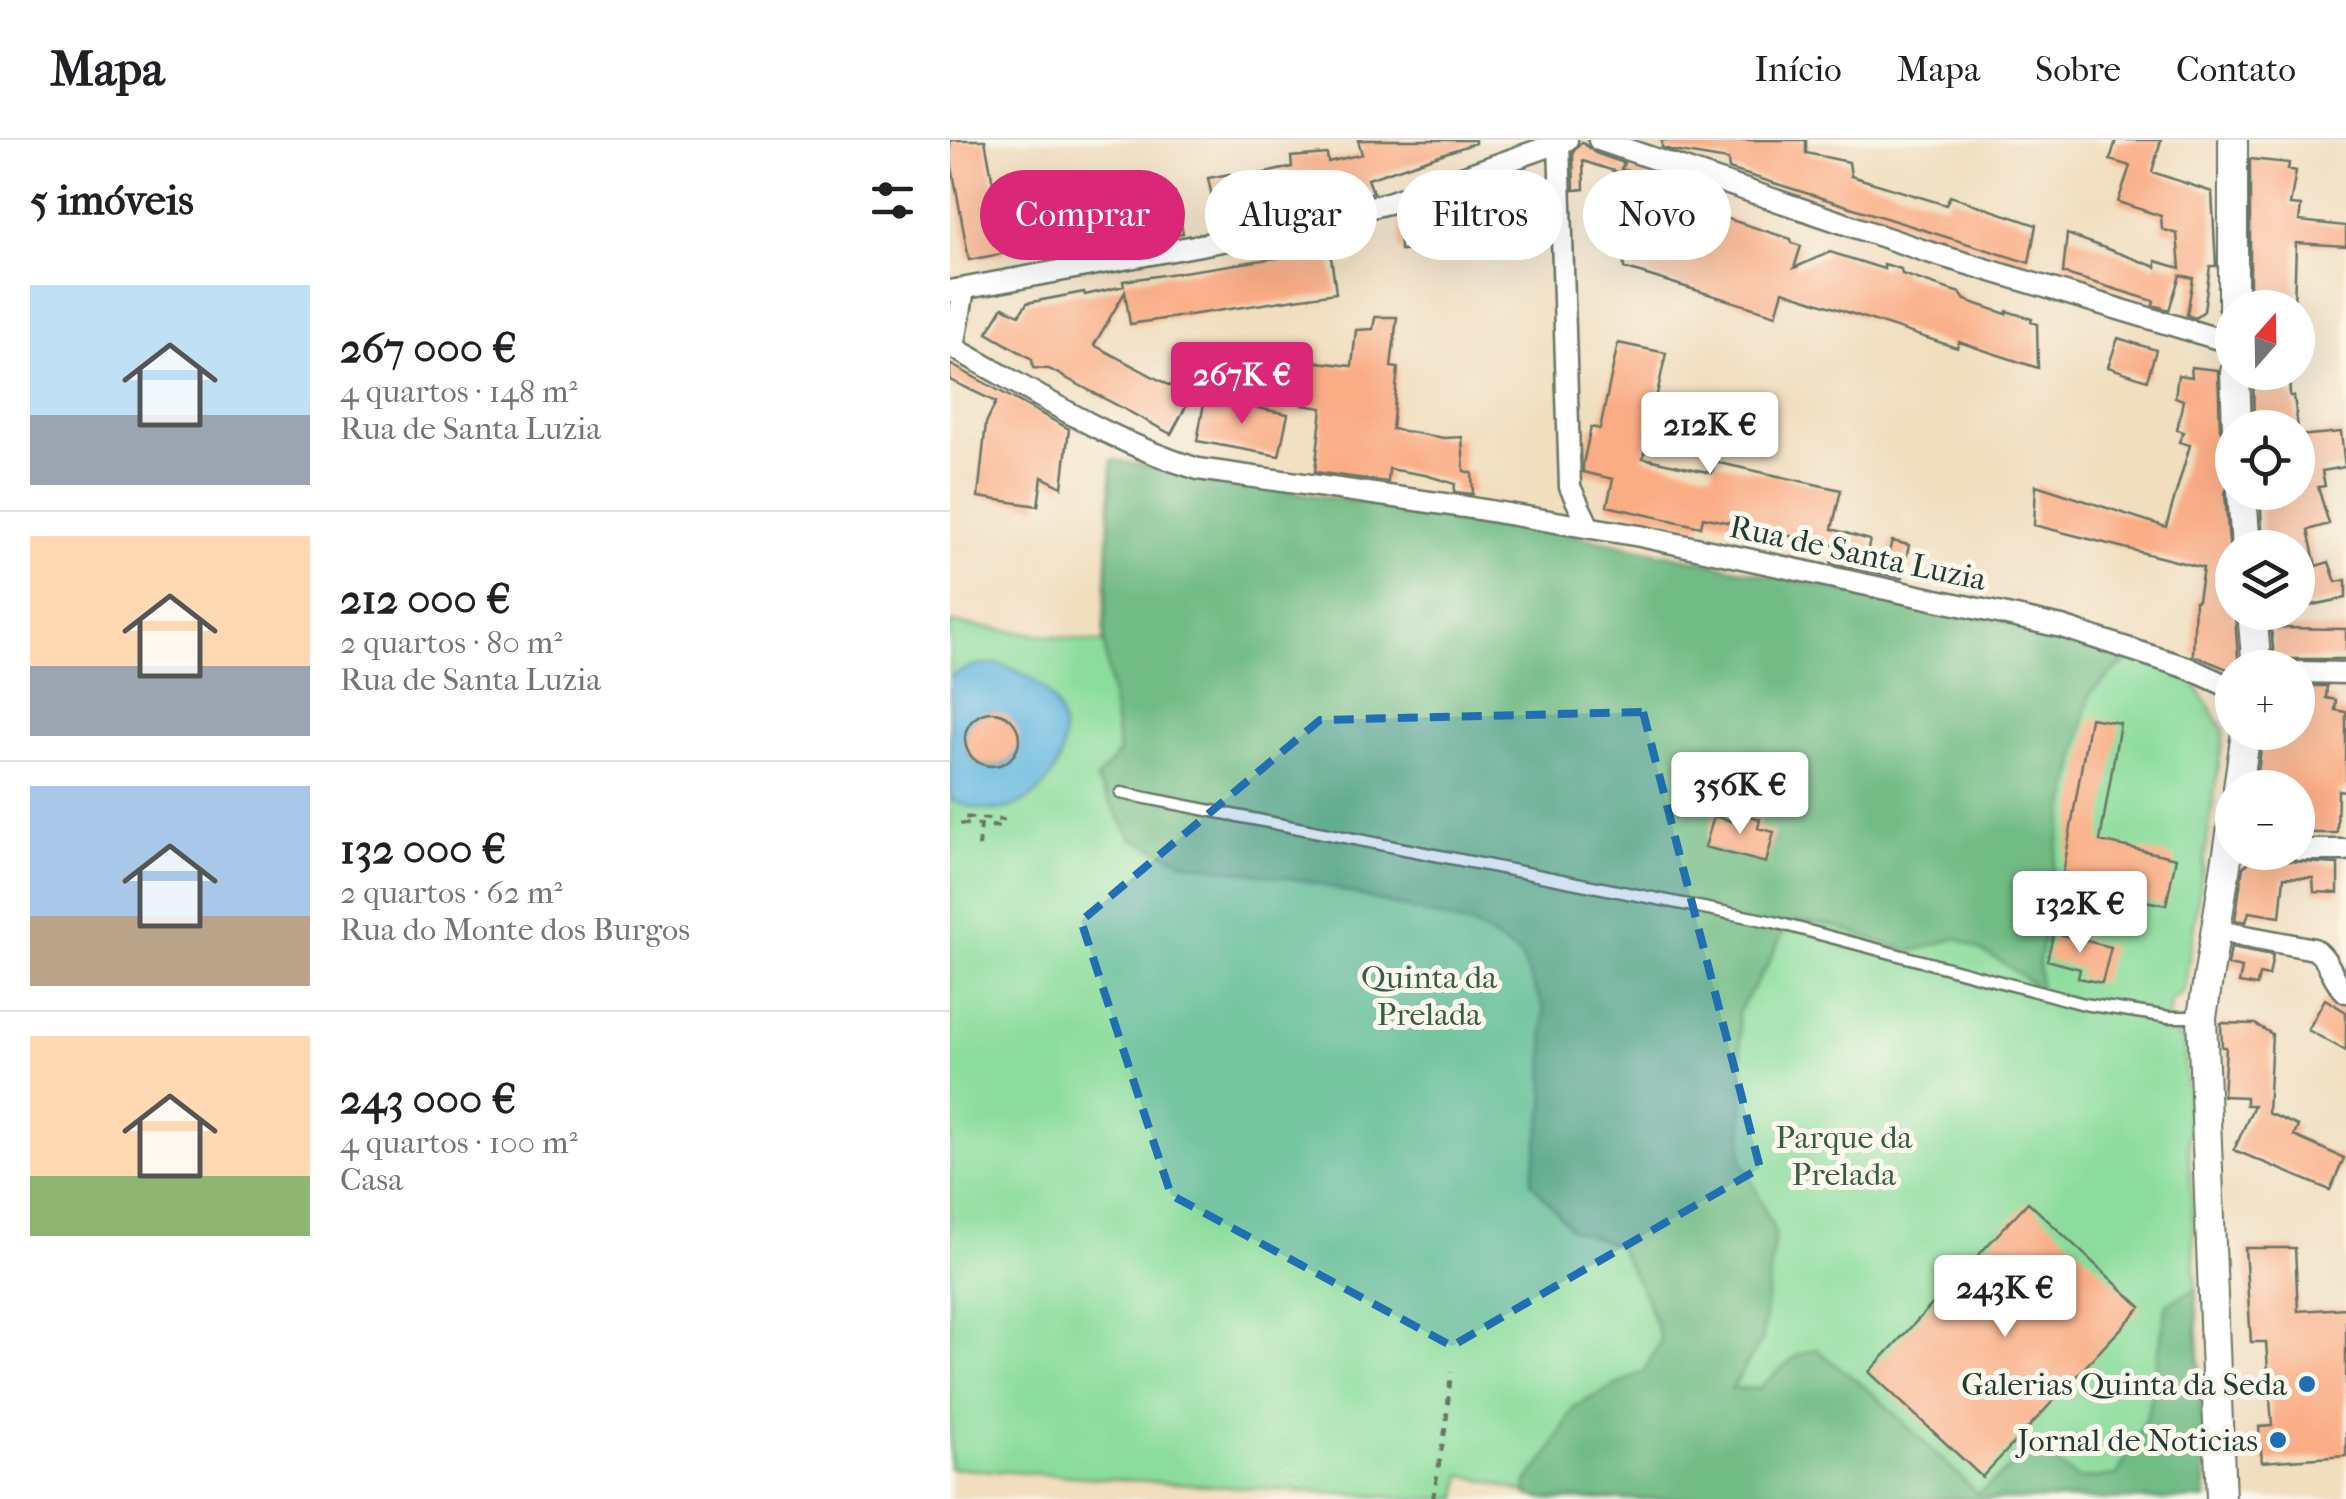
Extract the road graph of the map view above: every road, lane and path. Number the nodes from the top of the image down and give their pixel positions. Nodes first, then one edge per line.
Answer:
1 (1598, 140) edge
2 (1646, 140) edge
3 (2233, 140) edge
4 (1563, 142) edge
5 (1522, 147) edge
6 (1654, 160) junction
7 (957, 290) edge
8 (2234, 290) edge
9 (2215, 338) edge
10 (952, 347) edge
11 (1588, 526) junction
12 (2315, 672) edge
13 (2346, 672) edge
14 (2215, 680) edge
15 (1121, 793) dead end
16 (981, 826) junction
17 (980, 848) dead end
18 (2315, 850) edge
19 (2346, 850) edge
20 (2226, 870) edge
21 (2214, 930) junction
22 (2346, 992) edge
23 (2202, 1017) junction
24 (1451, 1372) dead end
25 (1433, 1499) edge
26 (2221, 1499) edge

1 - 6 street
2 - 6 street
3 - 8 main road
4 - 5 street
4 - 11 street
5 - 7 street
6 - 9 street
7 - 10 street
10 - 11 street, Rua de Santa Luzia
11 - 14 street, Rua de Santa Luzia
12 - 13 street
15 - 23 lane
16 - 16 path
16 - 17 path
18 - 19 street
20 - 21 main road
21 - 22 street
21 - 23 main road
23 - 26 main road
24 - 25 path

